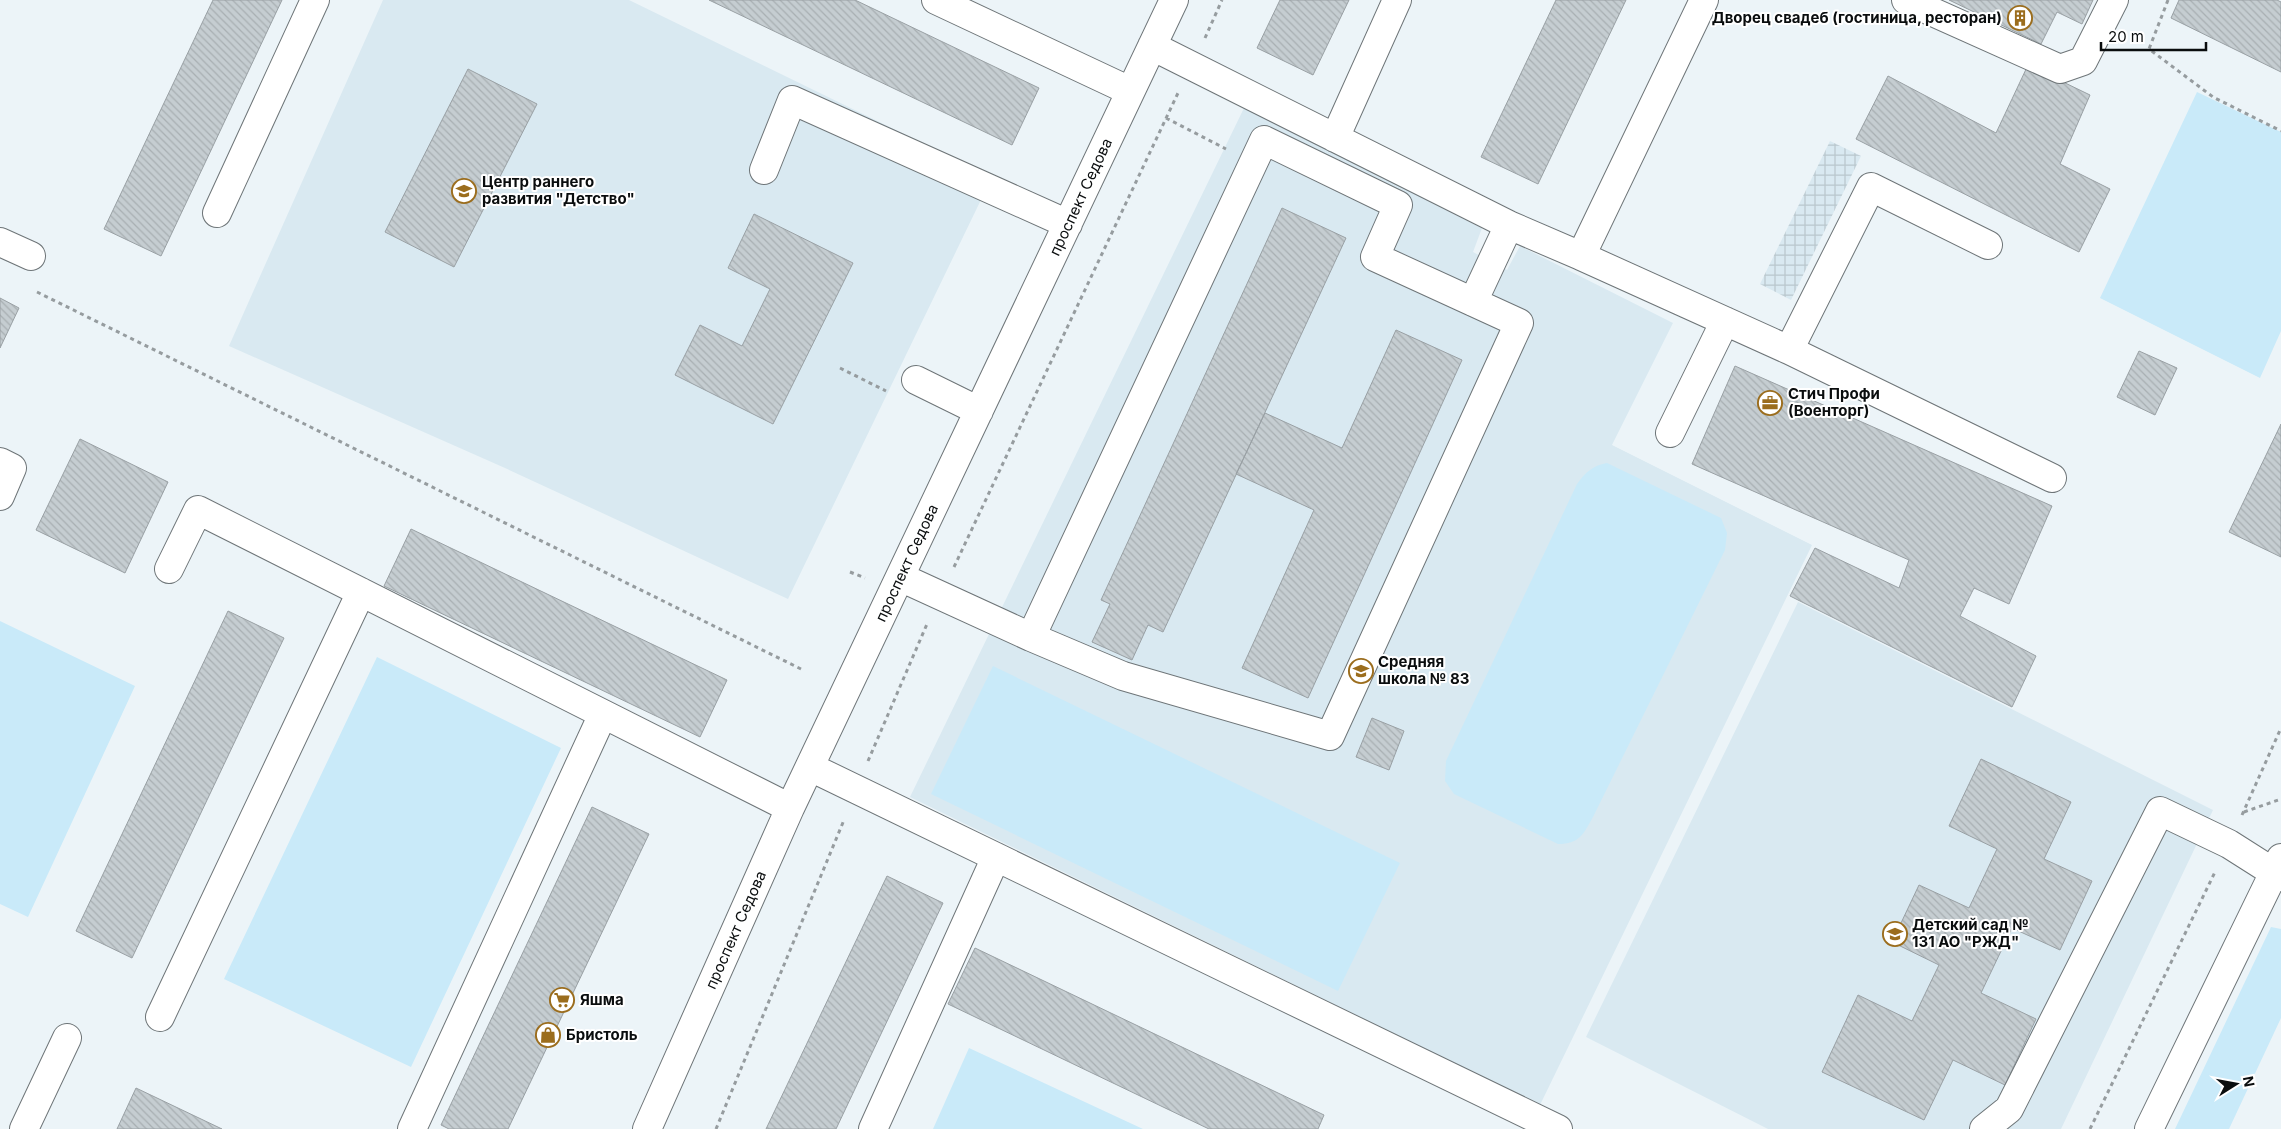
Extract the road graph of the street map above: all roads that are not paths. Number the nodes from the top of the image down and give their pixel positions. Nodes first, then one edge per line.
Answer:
1 (316, 0) edge
2 (936, 0) edge
3 (1174, 0) edge
4 (1397, 0) edge
5 (1704, 0) edge
6 (1906, 0) edge
7 (2114, 0) edge
8 (979, 9) edge
9 (1152, 46) junction
10 (1130, 91) junction
11 (1335, 138) junction
12 (764, 170) dead end
13 (217, 213) dead end
14 (1068, 224) junction
15 (1509, 225) junction
16 (0, 242) edge
17 (1988, 244) dead end
18 (31, 256) dead end
19 (1582, 256) junction
20 (1473, 302) junction
21 (1725, 321) junction
22 (1789, 350) junction
23 (916, 380) dead end
24 (979, 411) junction
25 (1670, 433) dead end
26 (0, 462) edge
27 (2052, 478) dead end
28 (0, 496) edge
29 (169, 569) dead end
30 (900, 576) junction
31 (361, 592) junction
32 (1031, 636) junction
33 (604, 714) junction
34 (810, 767) junction
35 (790, 808) junction
36 (996, 857) junction
37 (2278, 869) edge
38 (160, 1017) dead end
39 (67, 1038) dead end
40 (24, 1129) edge
41 (412, 1129) edge
42 (647, 1129) edge
43 (873, 1129) edge
44 (1558, 1129) edge
45 (1984, 1129) edge
46 (2149, 1129) edge

1 - 13 street
2 - 8 street
3 - 9 street, проспект Седова
4 - 11 street
5 - 19 street
6 - 7 street
8 - 10 street
9 - 10 street, проспект Седова
9 - 11 street
10 - 14 street, проспект Седова
11 - 15 street
12 - 14 street
14 - 24 street, проспект Седова
15 - 19 street
15 - 20 street
16 - 18 street
17 - 22 street
19 - 21 street
20 - 32 street
20 - 32 street
21 - 22 street
21 - 25 street
22 - 27 street
23 - 24 street
24 - 30 street, проспект Седова
26 - 28 street
29 - 31 street
30 - 32 street
30 - 34 street, проспект Седова
31 - 33 street
31 - 38 street
33 - 35 street
33 - 41 street
34 - 35 street, проспект Седова
34 - 36 street
35 - 42 street, проспект Седова
36 - 43 street
36 - 44 street
37 - 45 street
37 - 46 street
39 - 40 street

